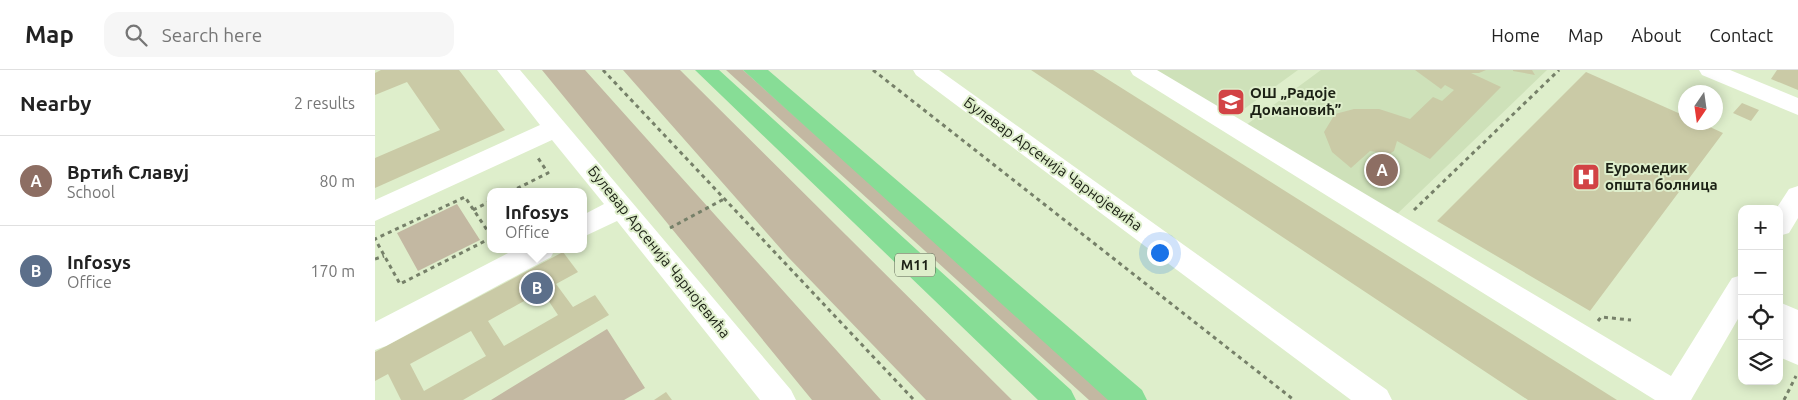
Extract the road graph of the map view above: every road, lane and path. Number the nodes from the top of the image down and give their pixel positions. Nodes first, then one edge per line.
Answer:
1 (508, 70) edge
2 (603, 70) edge
3 (706, 70) edge
4 (754, 70) edge
5 (873, 70) edge
6 (924, 70) edge
7 (1141, 70) edge
8 (1559, 70) edge
9 (1710, 70) edge
10 (1798, 107) edge
11 (556, 128) junction
12 (526, 142) junction
13 (518, 188) edge
14 (1798, 196) edge
15 (724, 199) junction
16 (487, 203) edge
17 (621, 207) junction
18 (375, 210) edge
19 (473, 210) junction
20 (1783, 220) edge
21 (587, 225) edge
22 (1398, 226) junction
23 (487, 231) edge
24 (487, 239) edge
25 (649, 240) junction
26 (533, 253) edge
27 (384, 256) junction
28 (375, 259) edge
29 (1738, 300) edge
30 (1783, 316) edge
31 (1798, 325) edge
32 (375, 337) edge
33 (1783, 343) edge
34 (1798, 352) edge
35 (1798, 372) edge
36 (1675, 398) edge
37 (780, 400) edge
38 (914, 400) edge
39 (1060, 400) edge
40 (1131, 400) edge
41 (1294, 400) edge
42 (1376, 400) edge
43 (1784, 400) edge

1 - 11 street, Булевар Арсенија Чарнојевића
2 - 15 path
3 - 39 highway, M11
4 - 40 highway, M11
5 - 41 path
6 - 42 street, Булевар Арсенија Чарнојевића
7 - 22 street
8 - 22 path
9 - 10 street
11 - 12 street
11 - 17 street, Булевар Арсенија Чарнојевића
12 - 13 path
12 - 18 street
14 - 20 street
15 - 25 path
15 - 38 path
16 - 19 path
17 - 21 street
17 - 25 street, Булевар Арсенија Чарнојевића
19 - 23 path
19 - 27 path
22 - 36 street
24 - 27 path
25 - 37 street, Булевар Арсенија Чарнојевића
26 - 32 street
27 - 28 path
29 - 36 street
30 - 31 street
33 - 34 street
35 - 43 path

